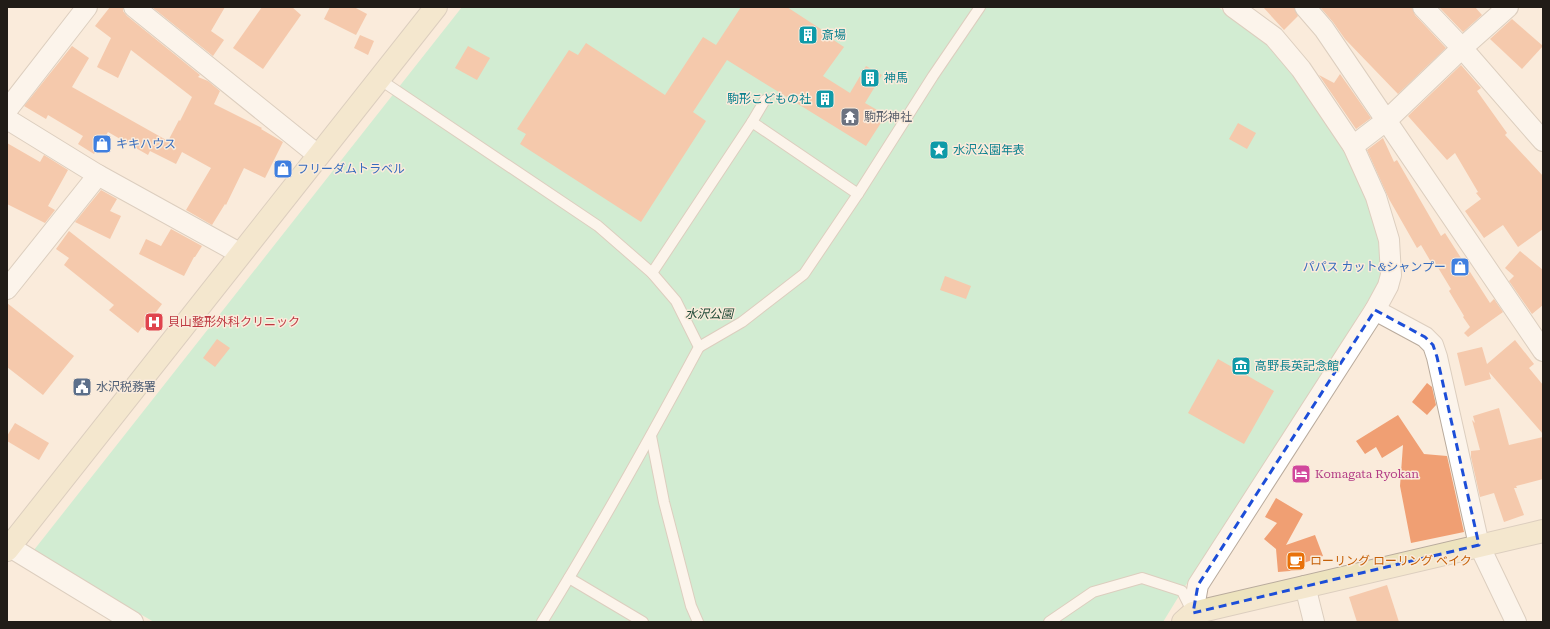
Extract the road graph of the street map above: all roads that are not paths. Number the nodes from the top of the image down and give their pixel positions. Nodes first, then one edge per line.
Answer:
1 (87, 7) edge
2 (134, 7) edge
3 (436, 7) edge
4 (980, 7) edge
5 (1233, 7) edge
6 (1305, 7) edge
7 (1422, 7) edge
8 (1508, 7) edge
9 (1462, 48) junction
10 (380, 78) junction
11 (765, 100) dead end
12 (7, 110) edge
13 (7, 119) edge
14 (1387, 120) junction
15 (752, 122) junction
16 (1543, 141) edge
17 (1353, 146) junction
18 (319, 156) junction
19 (98, 175) junction
20 (858, 194) junction
21 (240, 254) junction
22 (652, 273) junction
23 (7, 289) edge
24 (1375, 310) junction
25 (699, 347) junction
26 (1543, 351) edge
27 (651, 436) junction
28 (1543, 530) edge
29 (1479, 545) junction
30 (8, 548) edge
31 (569, 578) junction
32 (1305, 586) junction
33 (1188, 617) edge
34 (133, 622) edge
35 (542, 622) edge
36 (643, 622) edge
37 (698, 622) edge
38 (1049, 622) edge
39 (1314, 622) edge
40 (1516, 622) edge

1 - 12 street
2 - 18 street
3 - 10 street
4 - 20 lane
5 - 17 street
6 - 14 street
7 - 9 street
8 - 9 street
9 - 14 street
9 - 16 street
10 - 18 street
10 - 22 lane
11 - 15 lane
13 - 19 street
14 - 17 street
14 - 26 street
15 - 20 lane
15 - 22 lane
17 - 24 street
18 - 21 street
19 - 21 street
19 - 23 street
20 - 25 lane
21 - 30 street
22 - 25 lane
24 - 29 street
24 - 33 street
25 - 27 lane
27 - 31 lane
27 - 37 lane
28 - 29 street
29 - 32 street
29 - 40 street
30 - 34 street
31 - 35 lane
31 - 36 lane
32 - 33 street
32 - 39 street
33 - 38 lane

